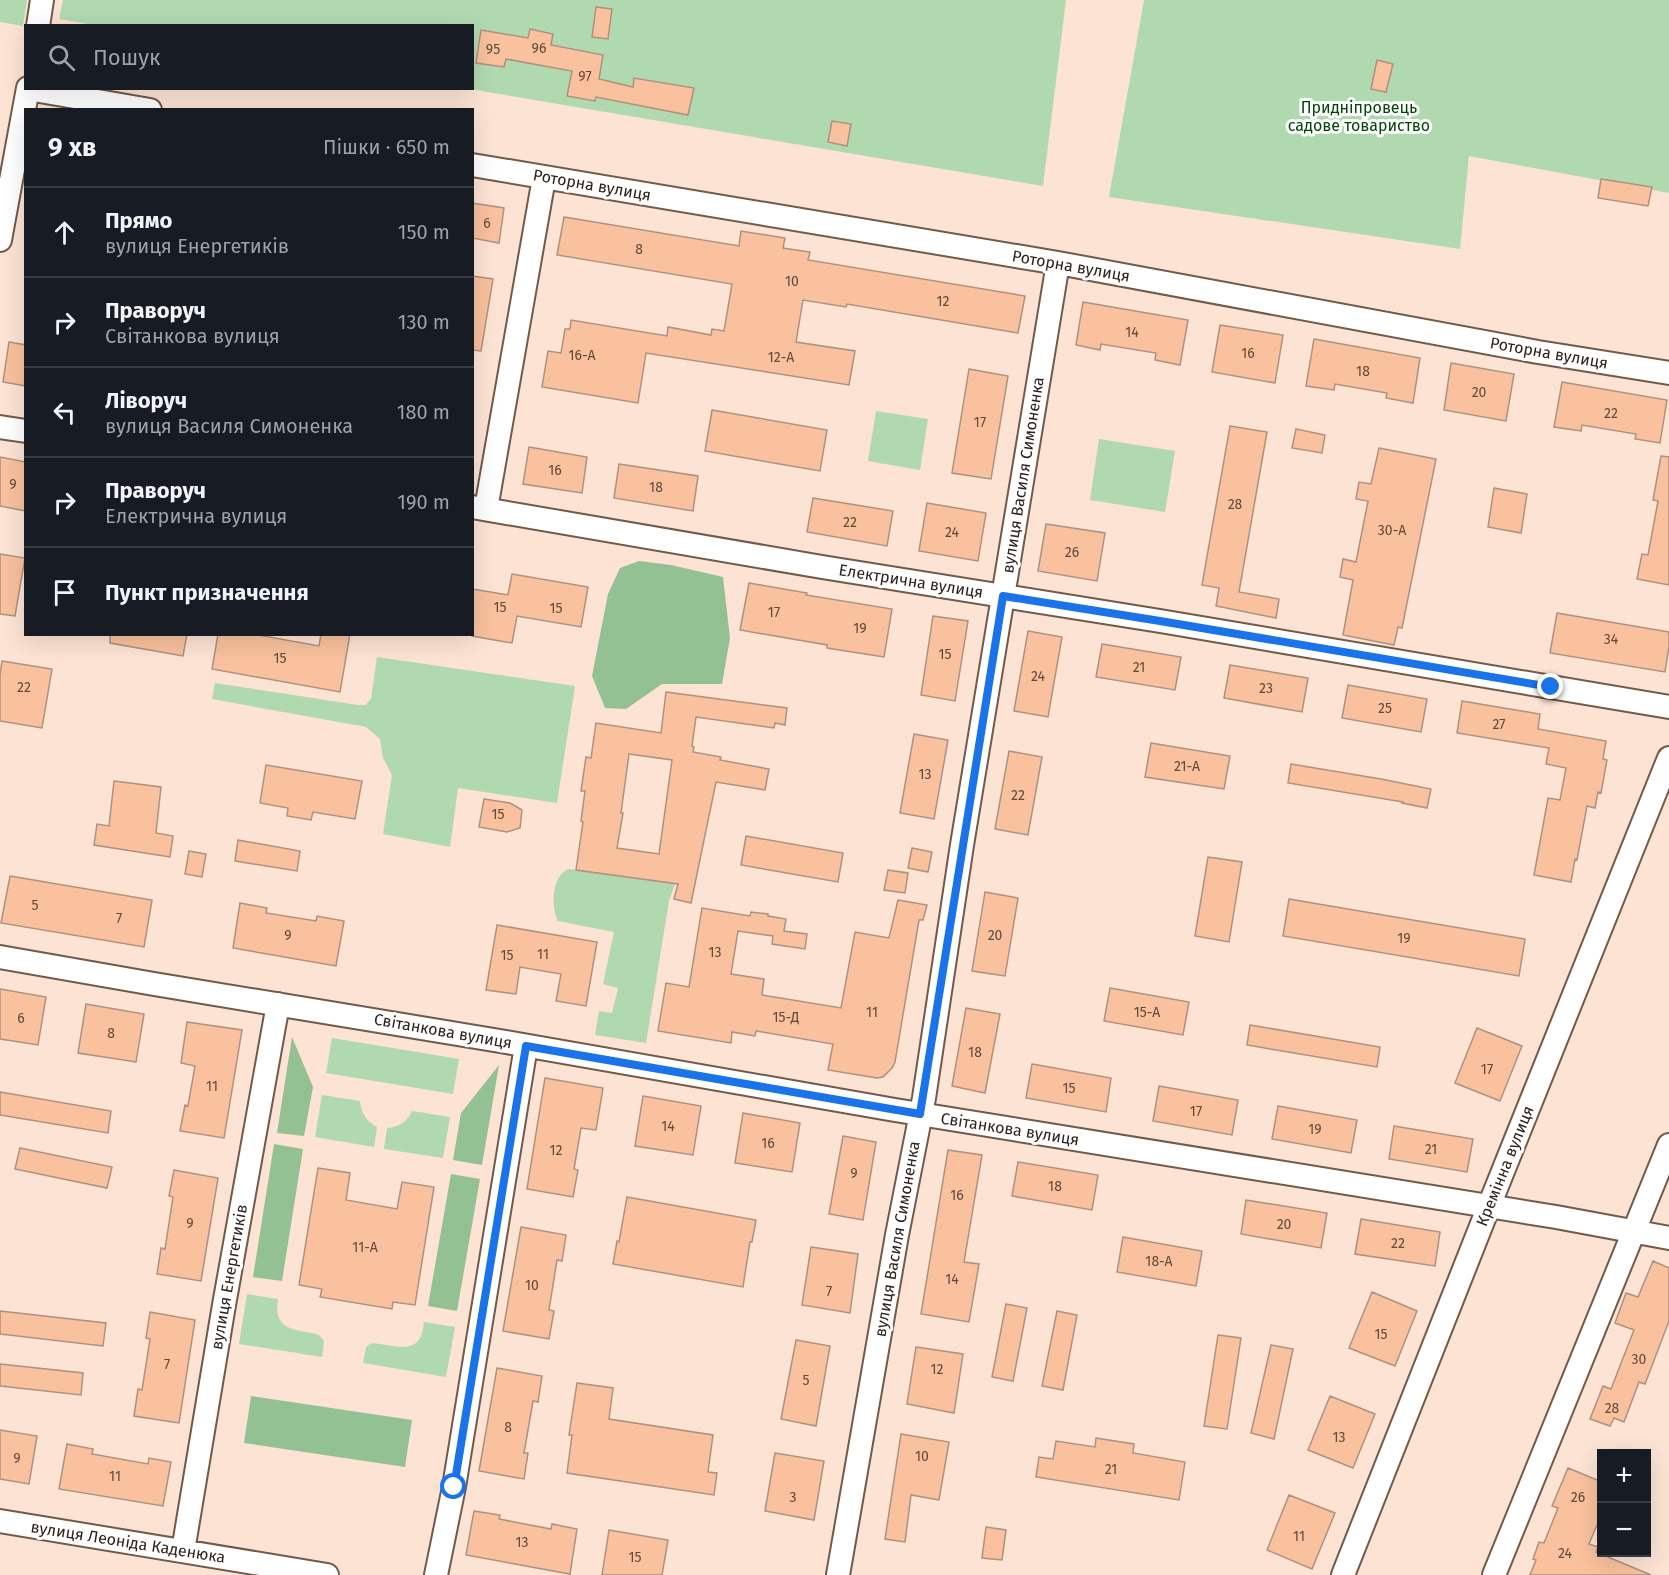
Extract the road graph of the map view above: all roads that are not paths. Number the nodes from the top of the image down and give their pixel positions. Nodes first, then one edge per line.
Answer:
1 (42, 0) edge
2 (38, 24) edge
3 (28, 90) edge
4 (34, 90) edge
5 (24, 108) edge
6 (138, 108) edge
7 (24, 111) edge
8 (474, 165) edge
9 (544, 177) junction
10 (0, 240) edge
11 (1058, 263) junction
12 (1669, 373) edge
13 (0, 427) edge
14 (24, 431) edge
15 (479, 508) edge
16 (1003, 596) junction
17 (1669, 707) edge
18 (1669, 758) edge
19 (0, 957) edge
20 (278, 1004) junction
21 (526, 1046) junction
22 (920, 1114) junction
23 (1669, 1145) edge
24 (1489, 1206) junction
25 (1634, 1232) junction
26 (1669, 1238) edge
27 (0, 1521) edge
28 (183, 1551) junction
29 (277, 1570) edge
30 (327, 1575) edge
31 (436, 1575) edge
32 (838, 1575) edge
33 (1343, 1575) edge
34 (1494, 1575) edge

1 - 2 street
3 - 5 street
4 - 6 street
7 - 10 street
8 - 9 street, Роторна вулиця
9 - 11 street, Роторна вулиця
9 - 15 street
11 - 12 street, Роторна вулиця
11 - 16 street, вулиця Василя Симоненка
13 - 14 street
15 - 16 street, Електрична вулиця
16 - 17 street, Електрична вулиця
16 - 22 street, вулиця Василя Симоненка
18 - 24 street, Кремінна вулиця
19 - 20 street, Світанкова вулиця
20 - 21 street, Світанкова вулиця
20 - 28 street, вулиця Енергетиків
21 - 22 street, Світанкова вулиця
21 - 31 street
22 - 24 street, Світанкова вулиця
22 - 32 street, вулиця Василя Симоненка
23 - 25 street
24 - 25 street, Світанкова вулиця
24 - 33 street, Кремінна вулиця
25 - 26 street, Світанкова вулиця
25 - 34 street
27 - 28 street, вулиця Леоніда Каденюка
28 - 29 street, вулиця Леоніда Каденюка
29 - 30 street, вулиця Леоніда Каденюка

